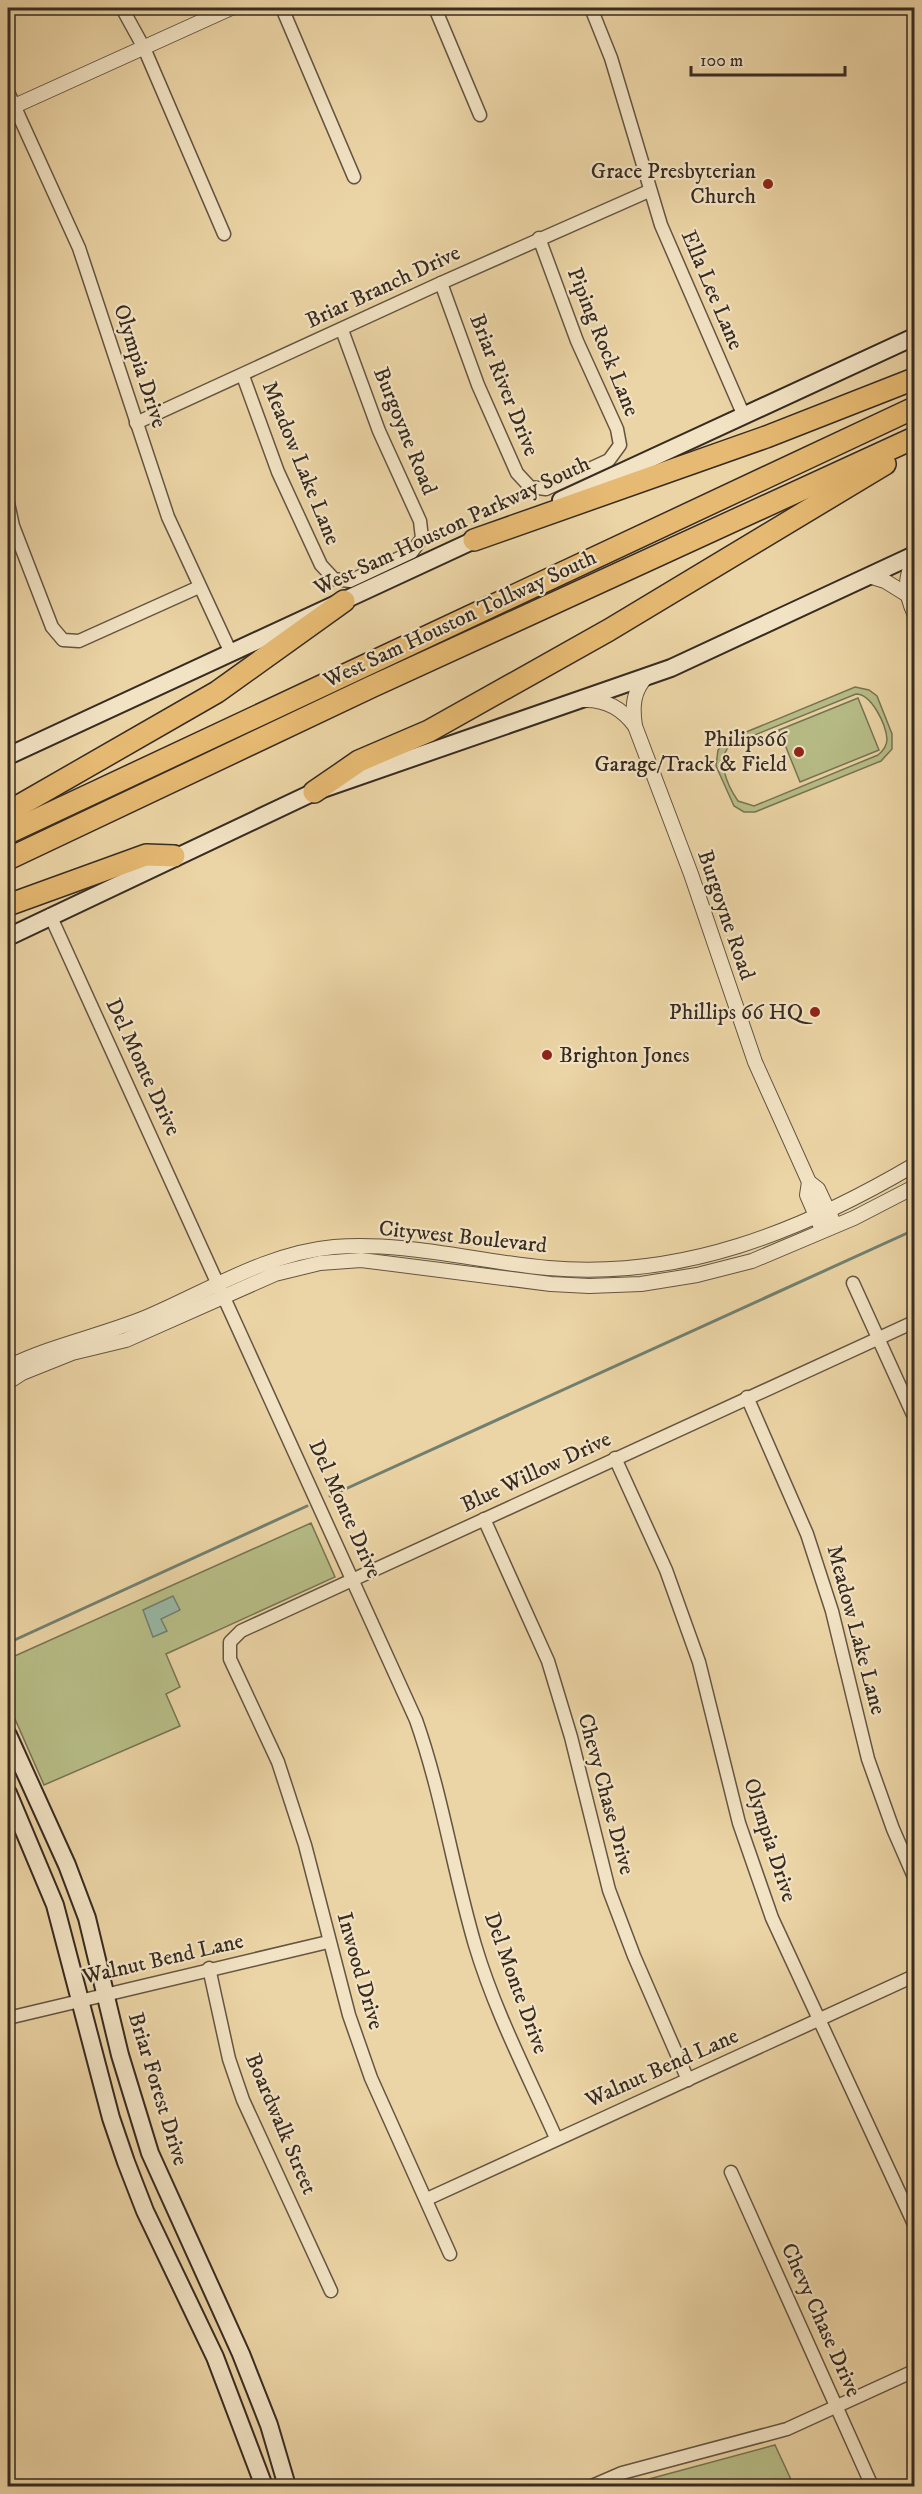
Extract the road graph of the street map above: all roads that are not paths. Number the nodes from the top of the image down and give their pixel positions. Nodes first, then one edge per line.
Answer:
1 (122, 8) edge
2 (231, 8) edge
3 (282, 8) edge
4 (435, 8) edge
5 (591, 8) edge
6 (144, 48) junction
7 (8, 92) edge
8 (11, 107) edge
9 (480, 115) dead end
10 (354, 177) dead end
11 (649, 191) junction
12 (224, 234) dead end
13 (539, 238) junction
14 (441, 283) junction
15 (342, 330) junction
16 (915, 338) edge
17 (243, 376) junction
18 (915, 379) edge
19 (915, 408) edge
20 (744, 416) junction
21 (136, 423) junction
22 (915, 438) edge
23 (915, 446) edge
24 (576, 475) joint
25 (8, 503) edge
26 (474, 540) junction
27 (915, 555) edge
28 (384, 565) joint
29 (869, 576) junction
30 (199, 587) junction
31 (906, 594) junction
32 (344, 601) junction
33 (915, 613) edge
34 (231, 653) junction
35 (647, 676) junction
36 (572, 703) junction
37 (635, 726) junction
38 (8, 756) edge
39 (314, 792) junction
40 (8, 812) edge
41 (8, 833) edge
42 (174, 856) junction
43 (8, 859) edge
44 (8, 905) edge
45 (50, 915) junction
46 (8, 937) edge
47 (915, 1165) edge
48 (915, 1187) edge
49 (823, 1214) junction
50 (829, 1229) junction
51 (220, 1283) junction
52 (854, 1283) dead end
53 (226, 1298) junction
54 (915, 1322) edge
55 (879, 1338) junction
56 (8, 1367) edge
57 (8, 1382) edge
58 (747, 1397) junction
59 (915, 1418) edge
60 (615, 1458) junction
61 (484, 1519) junction
62 (354, 1579) junction
63 (246, 1694) joint
64 (8, 1735) edge
65 (8, 1793) edge
66 (915, 1877) edge
67 (328, 1942) junction
68 (209, 1968) junction
69 (915, 1976) edge
70 (107, 1994) junction
71 (81, 2000) junction
72 (8, 2018) edge
73 (819, 2019) junction
74 (688, 2080) junction
75 (556, 2138) junction
76 (731, 2172) dead end
77 (427, 2199) junction
78 (915, 2224) edge
79 (450, 2254) dead end
80 (332, 2291) dead end
81 (915, 2371) edge
82 (838, 2406) junction
83 (622, 2473) junction
84 (607, 2484) edge
85 (264, 2487) edge
86 (287, 2487) edge
87 (592, 2487) edge
88 (628, 2487) edge
89 (872, 2487) edge

1 - 6 street
2 - 6 street
3 - 10 street
4 - 9 street
5 - 11 street, Ella Lee Lane
6 - 8 street
6 - 12 street
7 - 8 street, Olympia Drive
8 - 21 street, Olympia Drive
11 - 13 street, Briar Branch Drive
11 - 20 street, Ella Lee Lane
13 - 14 street, Briar Branch Drive
13 - 24 street, Piping Rock Lane
14 - 15 street, Briar Branch Drive
14 - 24 street, Briar River Drive
15 - 17 street, Briar Branch Drive
15 - 28 street, Burgoyne Road
16 - 20 main road, West Sam Houston Parkway South
17 - 21 street, Briar Branch Drive
17 - 28 street, Meadow Lake Lane
18 - 26 highway
19 - 41 highway, West Sam Houston Tollway South
20 - 26 main road, West Sam Houston Parkway South
21 - 30 street, Olympia Drive
22 - 43 highway, West Sam Houston Tollway South
23 - 39 highway
25 - 30 street
26 - 32 main road, West Sam Houston Parkway South
27 - 29 main road
27 - 31 street
29 - 31 street
29 - 35 main road
30 - 34 street, Olympia Drive
31 - 33 street
32 - 34 main road, West Sam Houston Parkway South
32 - 40 highway
34 - 38 main road, West Sam Houston Parkway South
35 - 36 main road
35 - 37 street, Burgoyne Road
36 - 37 street, Burgoyne Road
36 - 39 main road
37 - 49 street, Burgoyne Road
39 - 42 main road
42 - 44 highway
42 - 45 main road
45 - 46 main road
45 - 51 street, Del Monte Drive
47 - 49 street, Citywest Boulevard
48 - 50 street, Citywest Boulevard
49 - 50 street, Burgoyne Road
49 - 51 street, Citywest Boulevard
50 - 53 street, Citywest Boulevard
51 - 53 street, Del Monte Drive
51 - 56 street, Citywest Boulevard
52 - 55 street
53 - 57 street, Citywest Boulevard
53 - 62 street, Del Monte Drive
54 - 55 street, Blue Willow Drive
55 - 58 street, Blue Willow Drive
55 - 59 street
58 - 60 street, Blue Willow Drive
58 - 66 street, Meadow Lake Lane
60 - 61 street, Blue Willow Drive
60 - 73 street, Olympia Drive
61 - 62 street, Blue Willow Drive
61 - 74 street, Chevy Chase Drive
62 - 63 street, Blue Willow Drive
62 - 75 street, Del Monte Drive
63 - 67 street, Inwood Drive
64 - 70 main road, Briar Forest Drive
65 - 71 main road
67 - 68 street, Walnut Bend Lane
67 - 77 street, Inwood Drive
68 - 70 street, Walnut Bend Lane
68 - 80 street, Boardwalk Street
69 - 73 street, Walnut Bend Lane
70 - 71 street, Walnut Bend Lane
70 - 86 main road, Briar Forest Drive
71 - 72 street, Walnut Bend Lane
71 - 85 main road
73 - 74 street, Walnut Bend Lane
73 - 78 street, Olympia Drive
74 - 75 street, Walnut Bend Lane
75 - 77 street, Walnut Bend Lane
76 - 82 street, Chevy Chase Drive
77 - 79 street, Inwood Drive
81 - 82 street
82 - 83 street
82 - 89 street, Chevy Chase Drive
83 - 84 street
83 - 88 street
84 - 87 street

